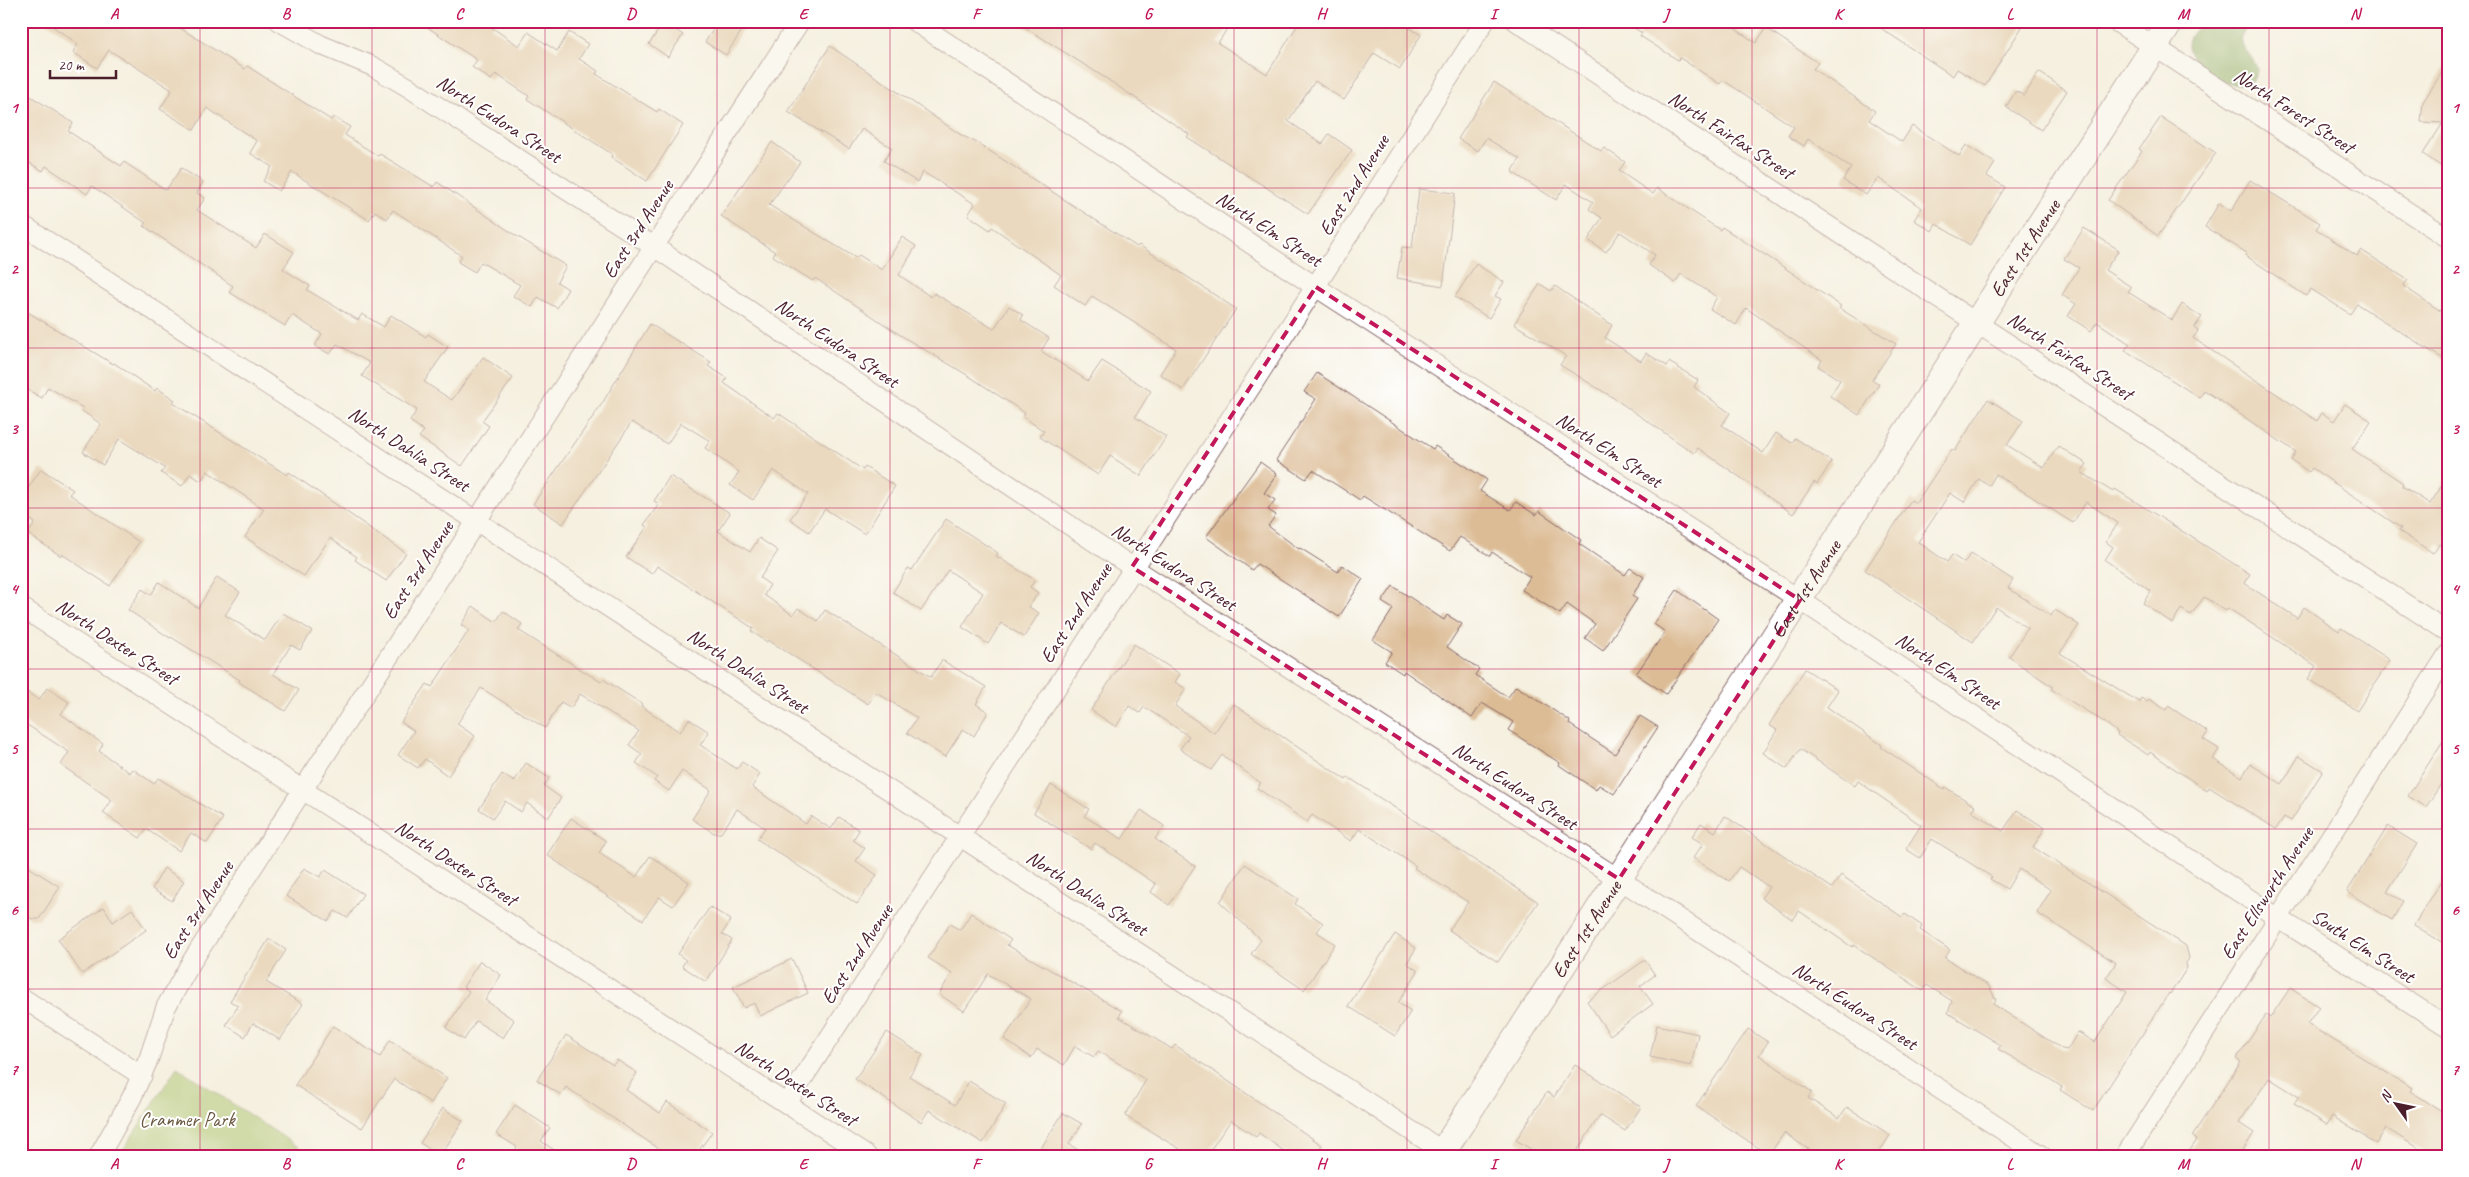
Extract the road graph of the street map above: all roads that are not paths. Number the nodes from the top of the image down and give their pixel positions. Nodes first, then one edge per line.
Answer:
1 (279, 21) edge
2 (800, 21) edge
3 (914, 21) edge
4 (1485, 21) edge
5 (1516, 21) edge
6 (2116, 21) edge
7 (2171, 21) edge
8 (2154, 47) junction
9 (21, 224) edge
10 (2448, 238) edge
11 (653, 246) junction
12 (1316, 287) junction
13 (1978, 322) junction
14 (477, 520) junction
15 (1132, 567) junction
16 (1800, 600) junction
17 (21, 607) edge
18 (2448, 632) edge
19 (2448, 654) edge
20 (303, 790) junction
21 (959, 837) junction
22 (1619, 880) junction
23 (2278, 918) junction
24 (21, 997) edge
25 (2448, 1027) edge
26 (142, 1076) junction
27 (788, 1103) junction
28 (1445, 1154) edge
29 (99, 1156) edge
30 (867, 1156) edge
31 (2042, 1156) edge
32 (2125, 1156) edge

1 - 11 street, North Eudora Street
2 - 11 street, East 3rd Avenue
3 - 12 street, North Elm Street
4 - 12 street, East 2nd Avenue
5 - 13 street, North Fairfax Street
6 - 8 street, North Forest Street
7 - 8 street, East 1st Avenue
8 - 10 street, North Forest Street
8 - 13 street, East 1st Avenue
9 - 14 street, North Dahlia Street
11 - 14 street, East 3rd Avenue
11 - 15 street, North Eudora Street
12 - 15 street, East 2nd Avenue
12 - 16 street, North Elm Street
13 - 16 street, East 1st Avenue
13 - 18 street, North Fairfax Street
14 - 20 street, East 3rd Avenue
14 - 21 street, North Dahlia Street
15 - 21 street, East 2nd Avenue
15 - 22 street, North Eudora Street
16 - 22 street, East 1st Avenue
16 - 23 street, North Elm Street
17 - 20 street, North Dexter Street
19 - 23 street, East Ellsworth Avenue
20 - 26 street, East 3rd Avenue
20 - 27 street, North Dexter Street
21 - 27 street, East 2nd Avenue
21 - 28 street, North Dahlia Street
22 - 28 street, East 1st Avenue
22 - 31 street, North Eudora Street
23 - 25 street, South Elm Street
23 - 32 street, East Ellsworth Avenue
24 - 26 street
26 - 29 street, East 3rd Avenue
27 - 30 street, North Dexter Street

